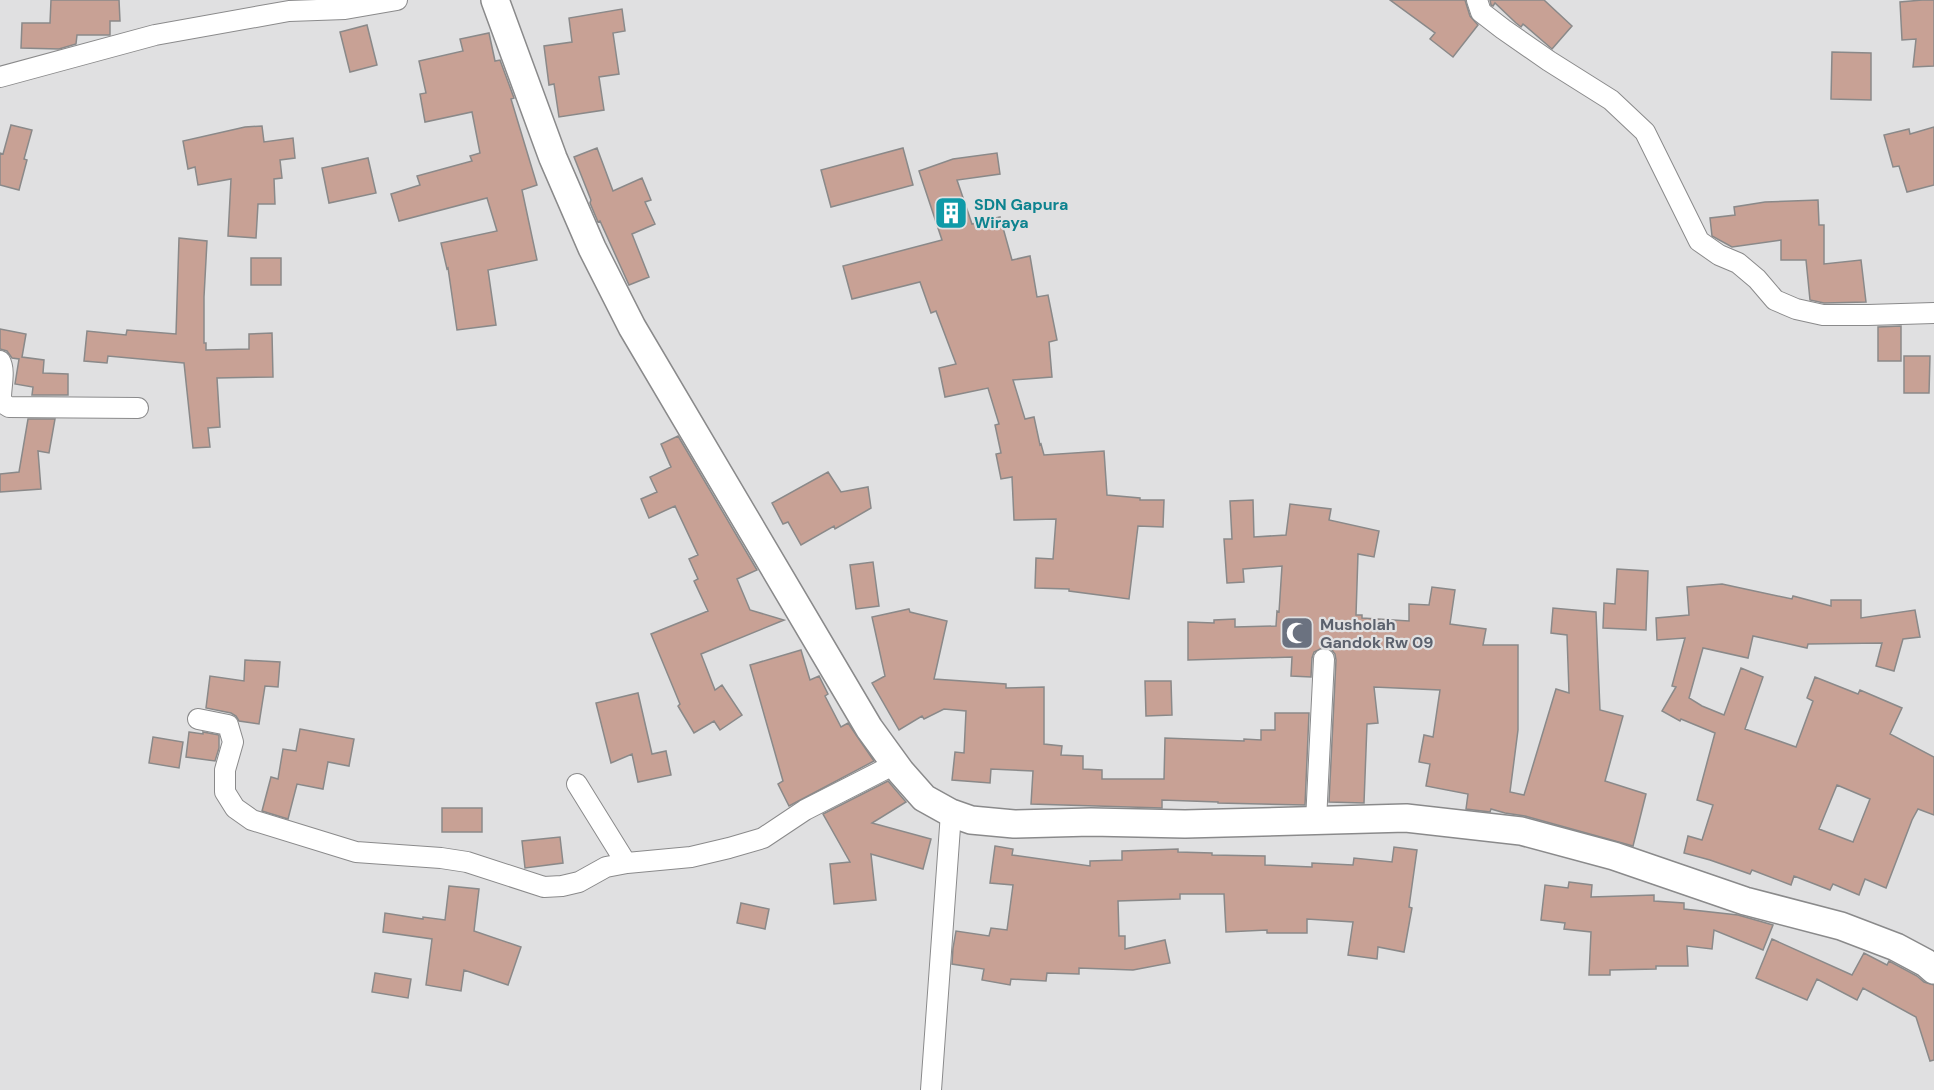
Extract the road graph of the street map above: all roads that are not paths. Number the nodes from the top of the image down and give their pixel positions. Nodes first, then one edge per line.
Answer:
1 (397, 0) edge
2 (495, 0) edge
3 (1477, 0) edge
4 (0, 77) edge
5 (1934, 313) edge
6 (0, 362) edge
7 (138, 408) dead end
8 (1323, 659) dead end
9 (198, 719) dead end
10 (895, 764) junction
11 (577, 784) dead end
12 (951, 813) junction
13 (1316, 821) junction
14 (626, 863) junction
15 (1934, 970) edge
16 (931, 1090) edge

1 - 4 street
2 - 10 main road
3 - 5 street
6 - 7 street
8 - 13 street
9 - 14 street
10 - 12 main road
10 - 14 street
11 - 14 street
12 - 13 main road
12 - 16 street
13 - 15 main road

